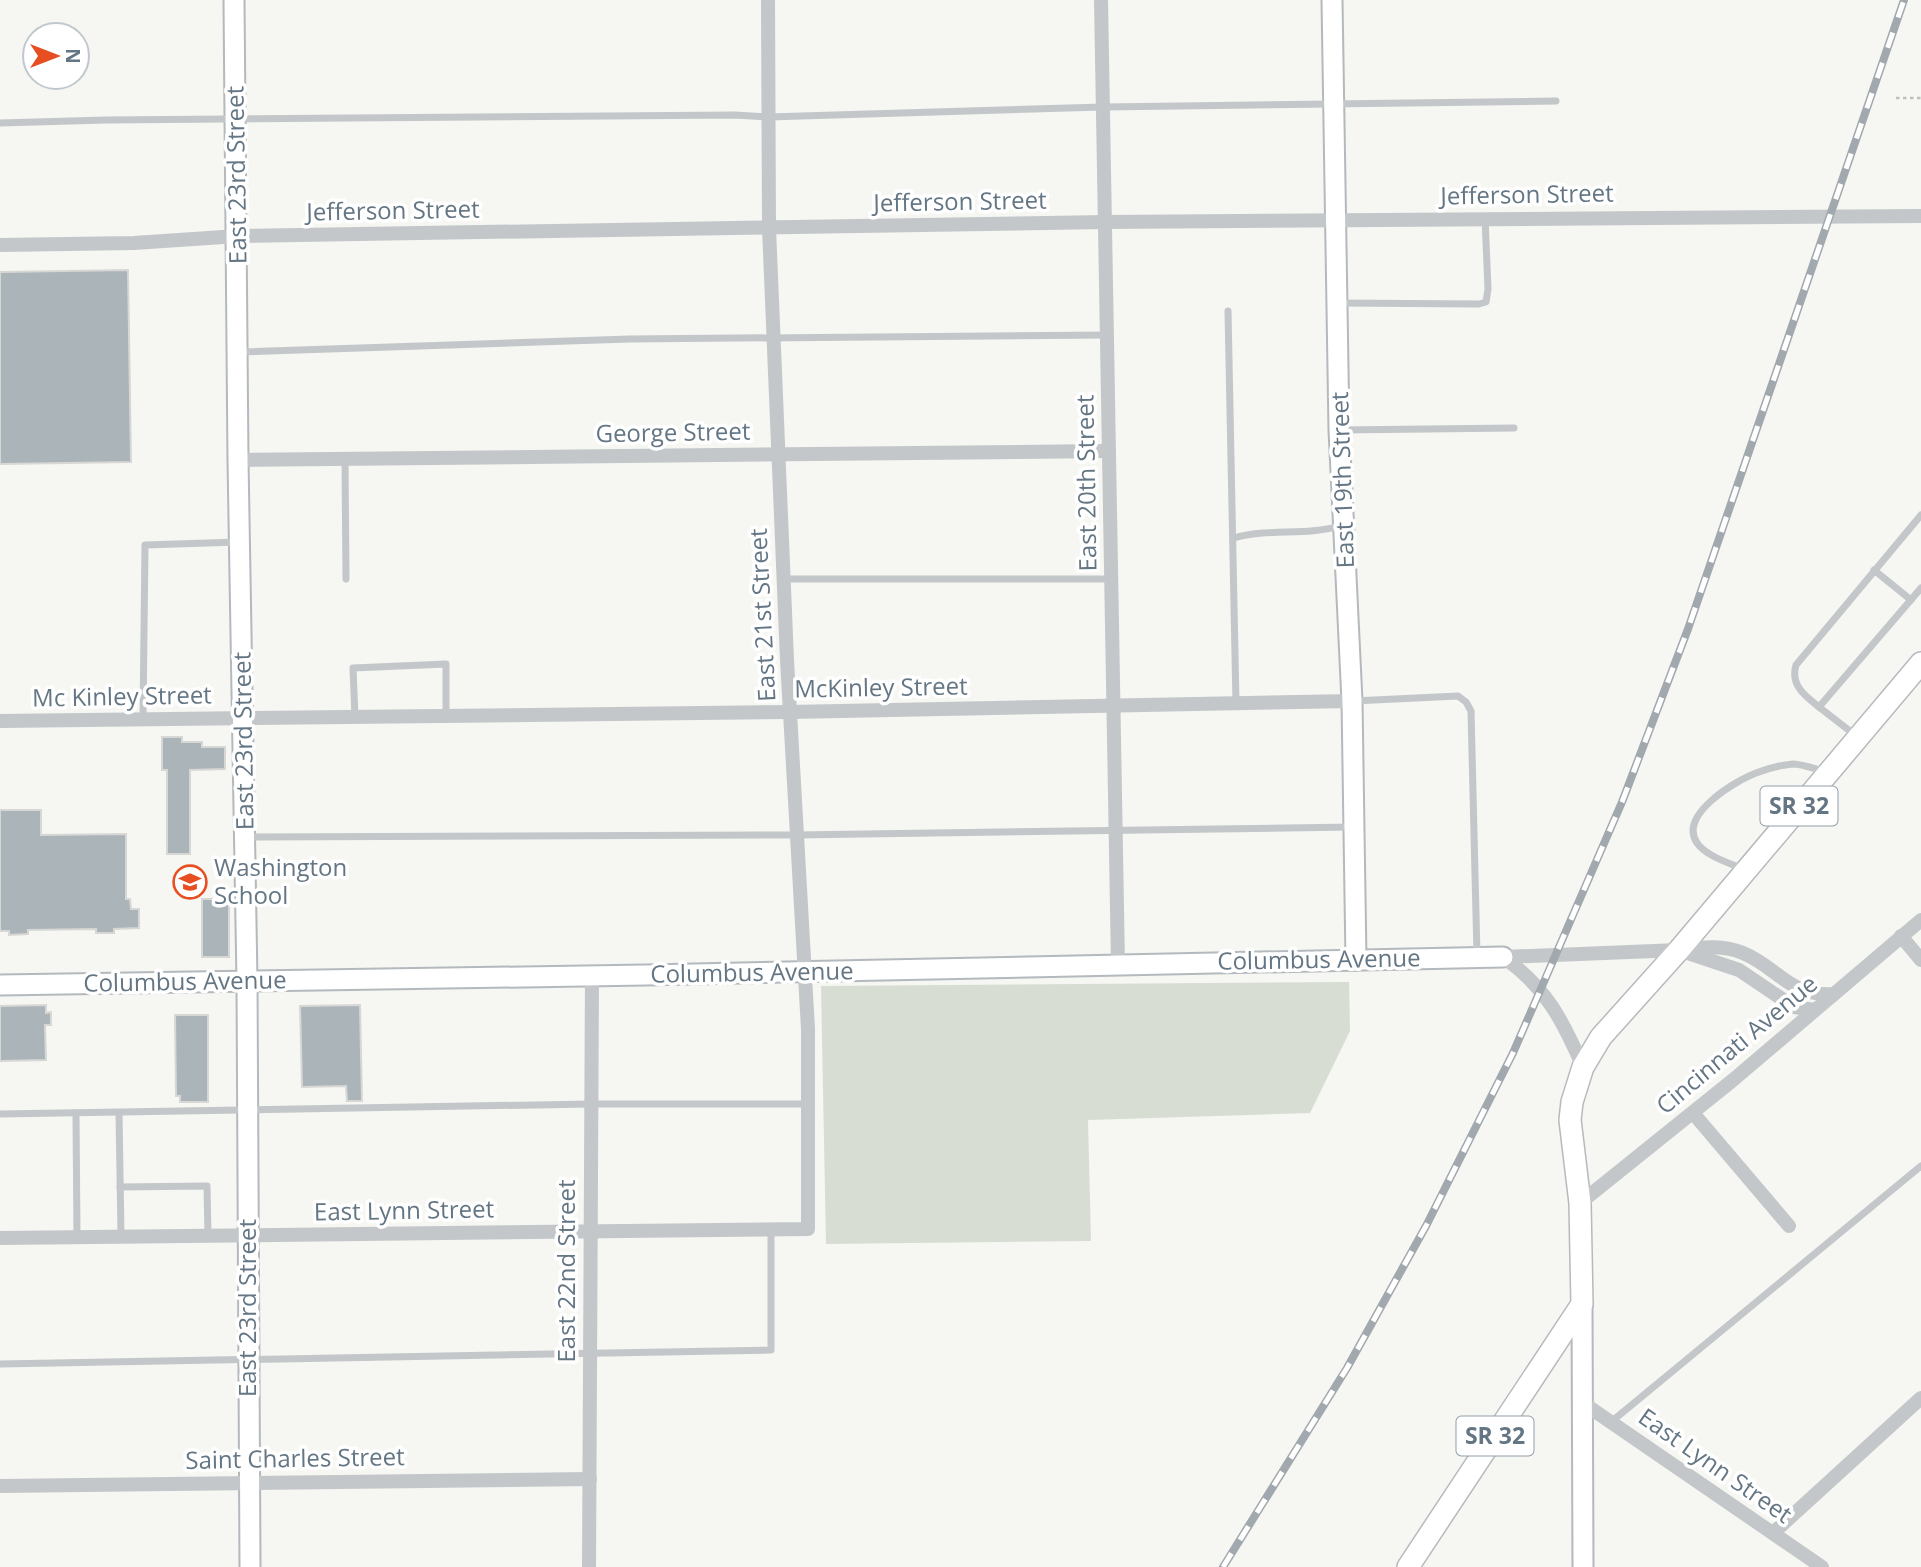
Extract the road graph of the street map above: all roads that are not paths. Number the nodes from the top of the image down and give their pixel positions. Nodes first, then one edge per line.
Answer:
1 (234, 0) edge
2 (768, 0) edge
3 (1101, 0) edge
4 (1332, 0) edge
5 (1556, 101) dead end
6 (1334, 105) junction
7 (1103, 107) junction
8 (768, 117) junction
9 (237, 120) junction
10 (0, 123) edge
11 (1921, 216) edge
12 (1485, 218) junction
13 (1105, 222) junction
14 (1336, 222) junction
15 (769, 228) junction
16 (238, 236) junction
17 (0, 245) edge
18 (1337, 303) junction
19 (1228, 311) dead end
20 (1107, 335) junction
21 (774, 338) junction
22 (238, 352) junction
23 (1514, 428) dead end
24 (1339, 430) junction
25 (1109, 451) junction
26 (779, 454) junction
27 (238, 460) junction
28 (345, 460) junction
29 (1921, 515) edge
30 (1344, 525) junction
31 (1234, 538) junction
32 (240, 542) junction
33 (1874, 570) junction
34 (346, 579) dead end
35 (784, 579) junction
36 (1111, 579) junction
37 (1921, 588) edge
38 (1911, 600) junction
39 (1921, 663) edge
40 (1352, 701) junction
41 (1236, 704) junction
42 (1113, 706) junction
43 (1819, 707) junction
44 (790, 712) junction
45 (446, 716) junction
46 (355, 717) junction
47 (244, 718) junction
48 (143, 719) junction
49 (0, 721) edge
50 (1858, 737) junction
51 (1828, 772) junction
52 (1354, 827) junction
53 (1115, 830) junction
54 (796, 835) junction
55 (245, 837) junction
56 (1745, 870) junction
57 (1921, 920) edge
58 (1901, 936) junction
59 (1679, 950) junction
60 (1477, 957) junction
61 (1503, 957) junction
62 (1356, 960) junction
63 (1921, 960) edge
64 (1118, 965) junction
65 (804, 972) junction
66 (592, 975) junction
67 (247, 981) junction
68 (0, 985) edge
69 (1834, 994) junction
70 (1815, 1010) junction
71 (1583, 1067) junction
72 (591, 1104) junction
73 (808, 1104) junction
74 (248, 1111) junction
75 (76, 1113) junction
76 (119, 1113) junction
77 (1693, 1113) junction
78 (0, 1114) edge
79 (1921, 1166) edge
80 (120, 1187) junction
81 (1580, 1203) junction
82 (1789, 1226) dead end
83 (771, 1229) junction
84 (808, 1229) joint
85 (590, 1231) junction
86 (247, 1235) junction
87 (121, 1236) junction
88 (208, 1236) junction
89 (77, 1237) junction
90 (0, 1238) edge
91 (1582, 1304) junction
92 (589, 1355) junction
93 (248, 1361) junction
94 (0, 1364) edge
95 (1921, 1398) edge
96 (1583, 1402) junction
97 (1611, 1422) junction
98 (590, 1479) junction
99 (250, 1482) junction
100 (0, 1486) edge
101 (1773, 1533) junction
102 (250, 1567) edge
103 (589, 1567) edge
104 (1408, 1567) edge
105 (1583, 1567) edge
106 (1822, 1567) edge

1 - 9 street, East 23rd Street
2 - 8 street, East 21st Street
3 - 7 street, East 20th Street
4 - 6 street, East 19th Street
5 - 6 lane
6 - 7 lane
6 - 14 street, East 19th Street
7 - 8 lane
7 - 13 street, East 20th Street
8 - 9 lane
8 - 15 street, East 21st Street
9 - 10 lane
9 - 16 street, East 23rd Street
11 - 12 street, Jefferson Street
12 - 14 street, Jefferson Street
12 - 18 lane
13 - 14 street, Jefferson Street
13 - 15 street, Jefferson Street
13 - 20 street, East 20th Street
14 - 18 street, East 19th Street
15 - 16 street, Jefferson Street
15 - 21 street, East 21st Street
16 - 17 street, Jefferson Street
16 - 22 street, East 23rd Street
18 - 24 street, East 19th Street
19 - 31 lane
20 - 21 lane
20 - 25 street, East 20th Street
21 - 22 lane
21 - 26 street, East 21st Street
22 - 27 street, East 23rd Street
23 - 24 lane
24 - 30 street, East 19th Street
25 - 26 street, George Street
25 - 36 street, East 20th Street
26 - 28 street, George Street
26 - 35 street, East 21st Street
27 - 28 street, George Street
27 - 32 street, East 23rd Street
28 - 34 lane
29 - 33 lane
30 - 31 lane
30 - 40 street, East 19th Street
31 - 41 lane
32 - 47 street, East 23rd Street
32 - 48 lane
33 - 38 lane
33 - 43 lane
35 - 36 lane
35 - 44 street, East 21st Street
36 - 42 street, East 20th Street
37 - 38 lane
38 - 43 lane
39 - 50 main road, SR 32
40 - 41 street, McKinley Street
40 - 52 street, East 19th Street
40 - 60 lane
41 - 42 street, McKinley Street
42 - 44 street, McKinley Street
42 - 53 street, East 20th Street
43 - 50 lane
44 - 45 street, McKinley Street
44 - 54 street, East 21st Street
45 - 46 street, McKinley Street
45 - 46 lane
46 - 47 street, McKinley Street
47 - 48 street, Mc Kinley Street
47 - 55 street, East 23rd Street
48 - 49 street, Mc Kinley Street
50 - 51 main road, SR 32
51 - 56 main road, SR 32
51 - 56 lane
52 - 53 lane
52 - 62 street, East 19th Street
53 - 54 lane
53 - 64 street, East 20th Street
54 - 55 lane
54 - 65 street, East 21st Street
55 - 67 street, East 23rd Street
56 - 59 main road, SR 32
57 - 58 street, Cincinnati Avenue
58 - 63 street
58 - 69 street, Cincinnati Avenue
59 - 61 street, Columbus Avenue
59 - 69 street
59 - 70 street, Columbus Avenue
59 - 71 main road, SR 32
60 - 61 street, Columbus Avenue
60 - 62 street, Columbus Avenue
61 - 71 street
62 - 64 street, Columbus Avenue
64 - 65 street, Columbus Avenue
65 - 66 street, Columbus Avenue
65 - 73 street, East 21st Street
66 - 67 street, Columbus Avenue
66 - 72 street, East 22nd Street
67 - 68 street, Columbus Avenue
67 - 74 street, East 23rd Street
69 - 70 street, Cincinnati Avenue
70 - 77 street, Cincinnati Avenue
71 - 81 main road, SR 32
72 - 73 lane
72 - 74 lane
72 - 85 street, East 22nd Street
73 - 84 street, East 21st Street
74 - 76 lane
74 - 86 street, East 23rd Street
75 - 76 lane
75 - 78 lane
75 - 89 lane
76 - 80 lane
77 - 81 street, Cincinnati Avenue
77 - 82 street
79 - 97 lane
80 - 87 lane
80 - 88 lane
81 - 91 main road, SR 32
83 - 84 street, East Lynn Street
83 - 85 street, East Lynn Street
83 - 92 lane
85 - 86 street, East Lynn Street
85 - 92 street, East 22nd Street
86 - 88 street, East Lynn Street
86 - 93 street, East 23rd Street
87 - 88 street, East Lynn Street
87 - 89 street, East Lynn Street
89 - 90 street, East Lynn Street
91 - 96 street
91 - 104 main road, SR 32
92 - 93 lane
92 - 98 street, East 22nd Street
93 - 94 lane
93 - 99 street, East 23rd Street
95 - 101 street
96 - 97 street, East Lynn Street
96 - 105 street
97 - 101 street, East Lynn Street
98 - 99 street, Saint Charles Street
98 - 103 street, East 22nd Street
99 - 100 street, Saint Charles Street
99 - 102 street, East 23rd Street
101 - 106 street, East Lynn Street

